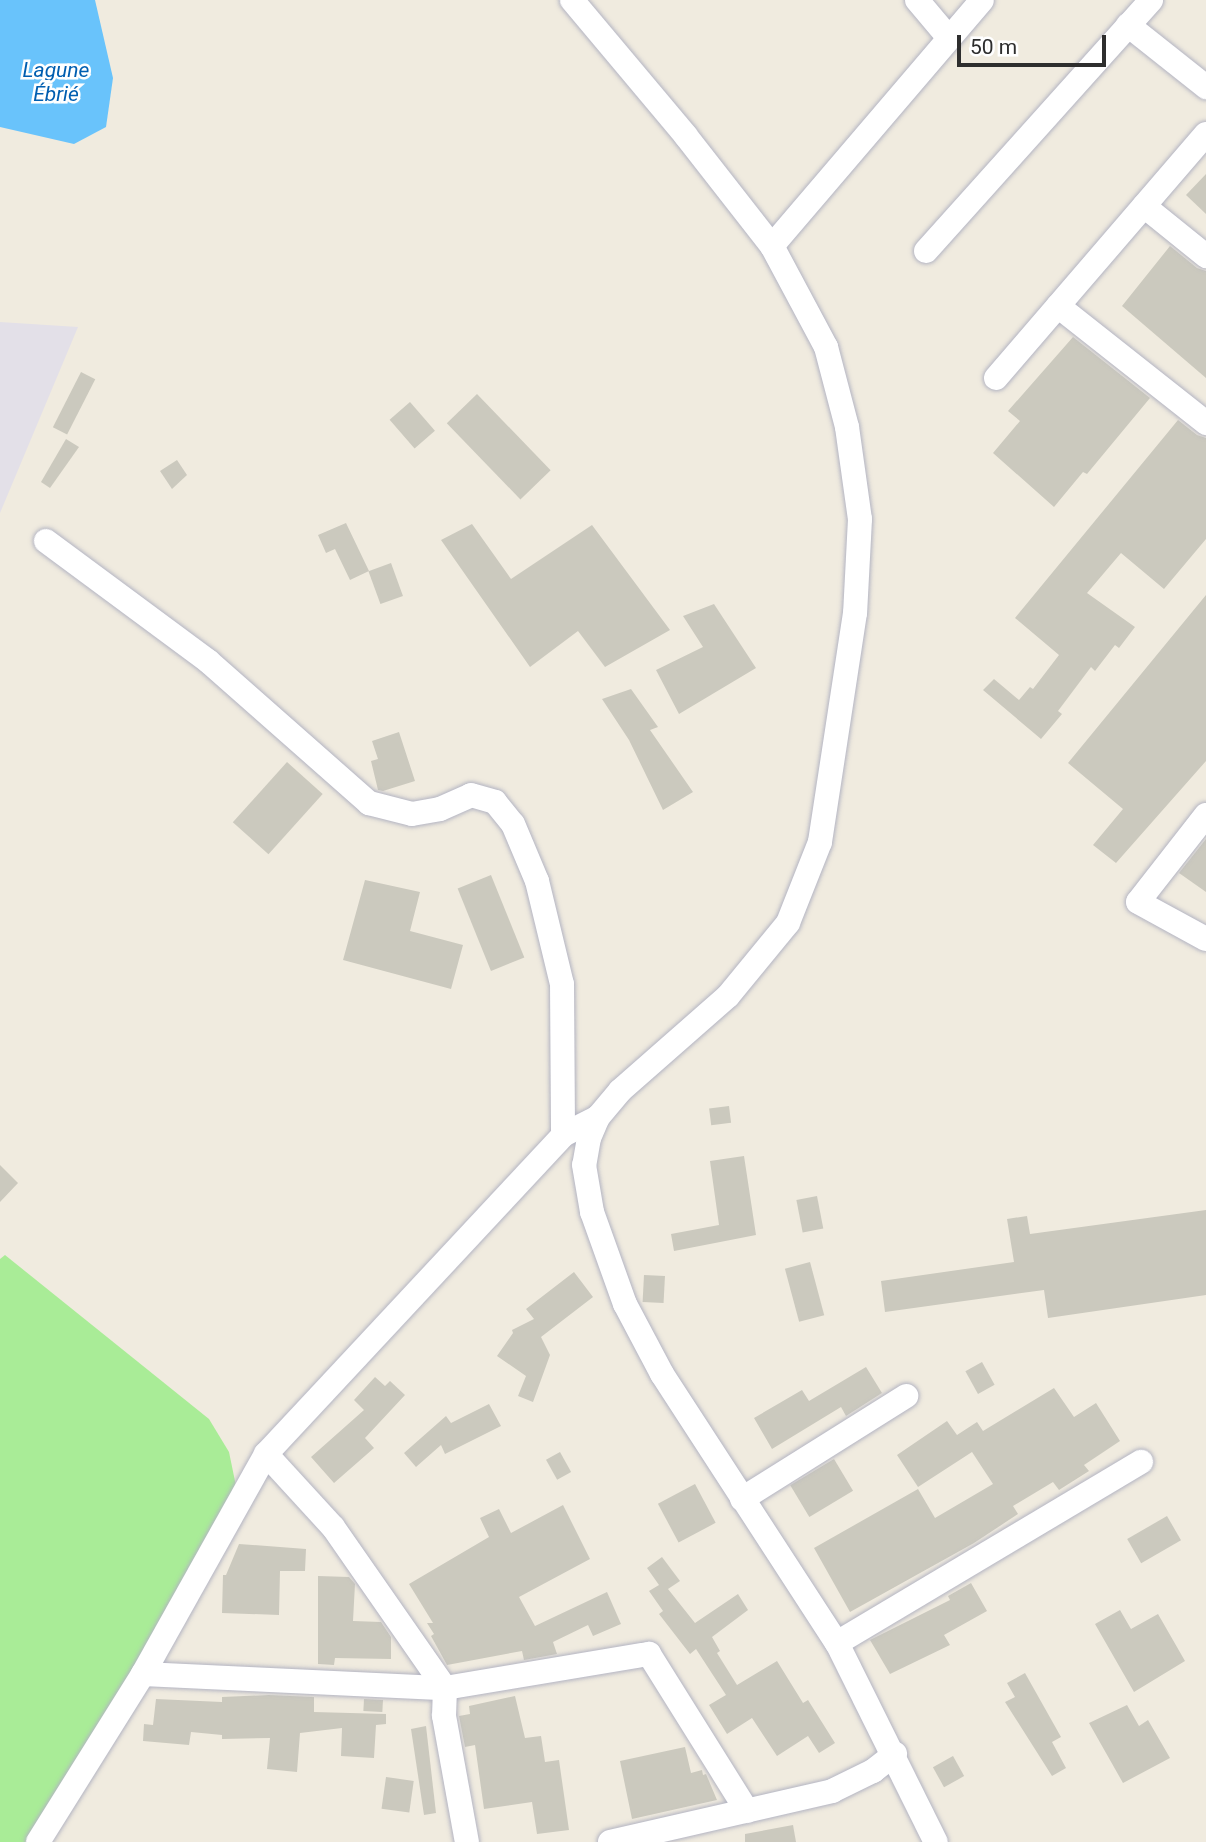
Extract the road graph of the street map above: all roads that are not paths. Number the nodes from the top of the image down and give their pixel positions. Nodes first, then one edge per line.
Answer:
1 (572, 0) edge
2 (916, 0) edge
3 (982, 0) edge
4 (1151, 0) edge
5 (1128, 25) junction
6 (949, 38) junction
7 (1206, 87) edge
8 (1206, 134) edge
9 (1144, 206) junction
10 (772, 246) junction
11 (926, 251) dead end
12 (1206, 256) edge
13 (1058, 306) junction
14 (996, 378) dead end
15 (1206, 423) edge
16 (46, 541) dead end
17 (1206, 816) edge
18 (1206, 939) edge
19 (598, 1117) junction
20 (563, 1135) junction
21 (906, 1396) dead end
22 (266, 1454) junction
23 (1141, 1462) dead end
24 (742, 1499) junction
25 (837, 1643) junction
26 (144, 1674) junction
27 (445, 1688) junction
28 (895, 1754) junction
29 (747, 1811) junction
30 (38, 1842) edge
31 (467, 1842) edge
32 (610, 1842) edge
33 (936, 1842) edge

1 - 10 street
2 - 6 street
3 - 6 street
4 - 5 street
5 - 7 street
5 - 11 street
6 - 10 street
8 - 9 street
9 - 12 street
9 - 13 street
10 - 19 street
13 - 14 street
13 - 15 street
16 - 20 street
17 - 18 street
19 - 20 street
19 - 24 street
20 - 22 street
21 - 24 street
22 - 26 street
22 - 27 street
23 - 25 street
24 - 25 street
25 - 28 street
26 - 27 street
26 - 30 street
27 - 29 street
27 - 31 street
28 - 29 street
28 - 33 street
29 - 32 street

